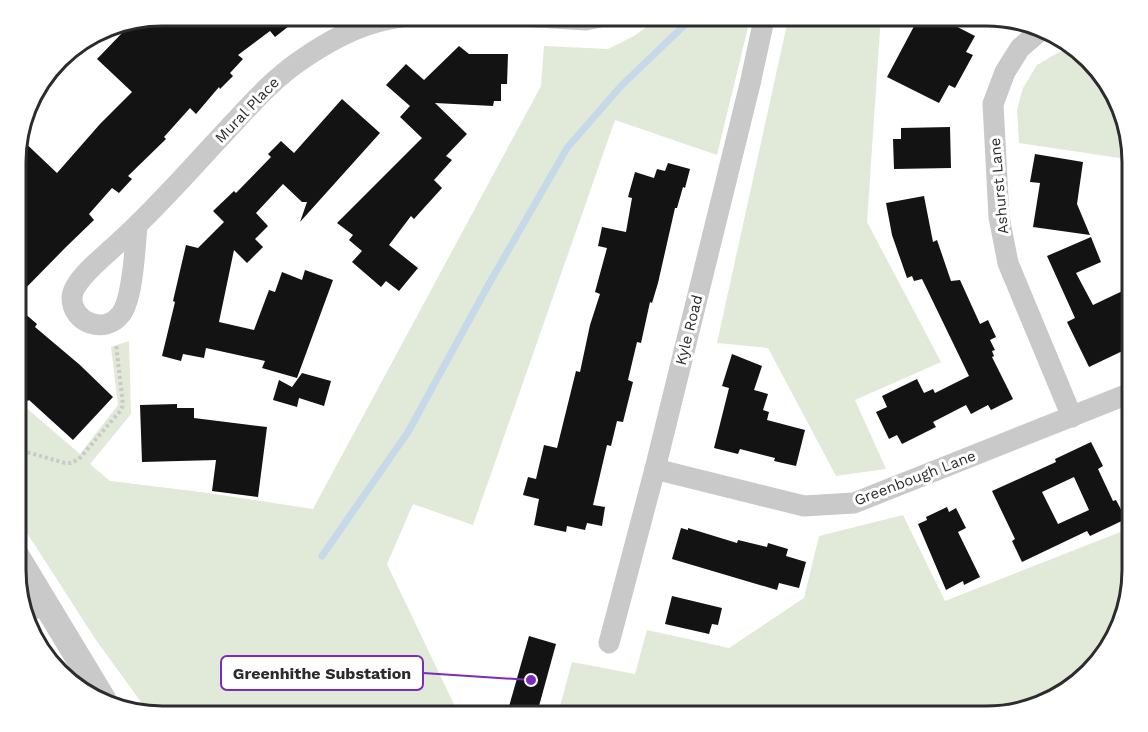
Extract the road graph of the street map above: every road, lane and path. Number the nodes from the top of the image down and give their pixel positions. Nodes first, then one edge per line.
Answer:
1 (368, 26) edge
2 (763, 26) edge
3 (1036, 35) edge
4 (137, 226) dead end
5 (116, 344) dead end
6 (1122, 397) edge
7 (1072, 417) junction
8 (26, 452) edge
9 (655, 468) junction
10 (26, 572) edge
11 (46, 605) junction
12 (34, 616) edge
13 (609, 644) dead end
14 (98, 690) edge

1 - 4 street, Mural Place
2 - 9 street, Kyle Road
3 - 7 street, Ashurst Lane
5 - 8 path
6 - 7 street, Greenbough Lane
7 - 9 street, Greenbough Lane
9 - 13 street, Kyle Road
10 - 11 street
11 - 12 lane
11 - 14 street

